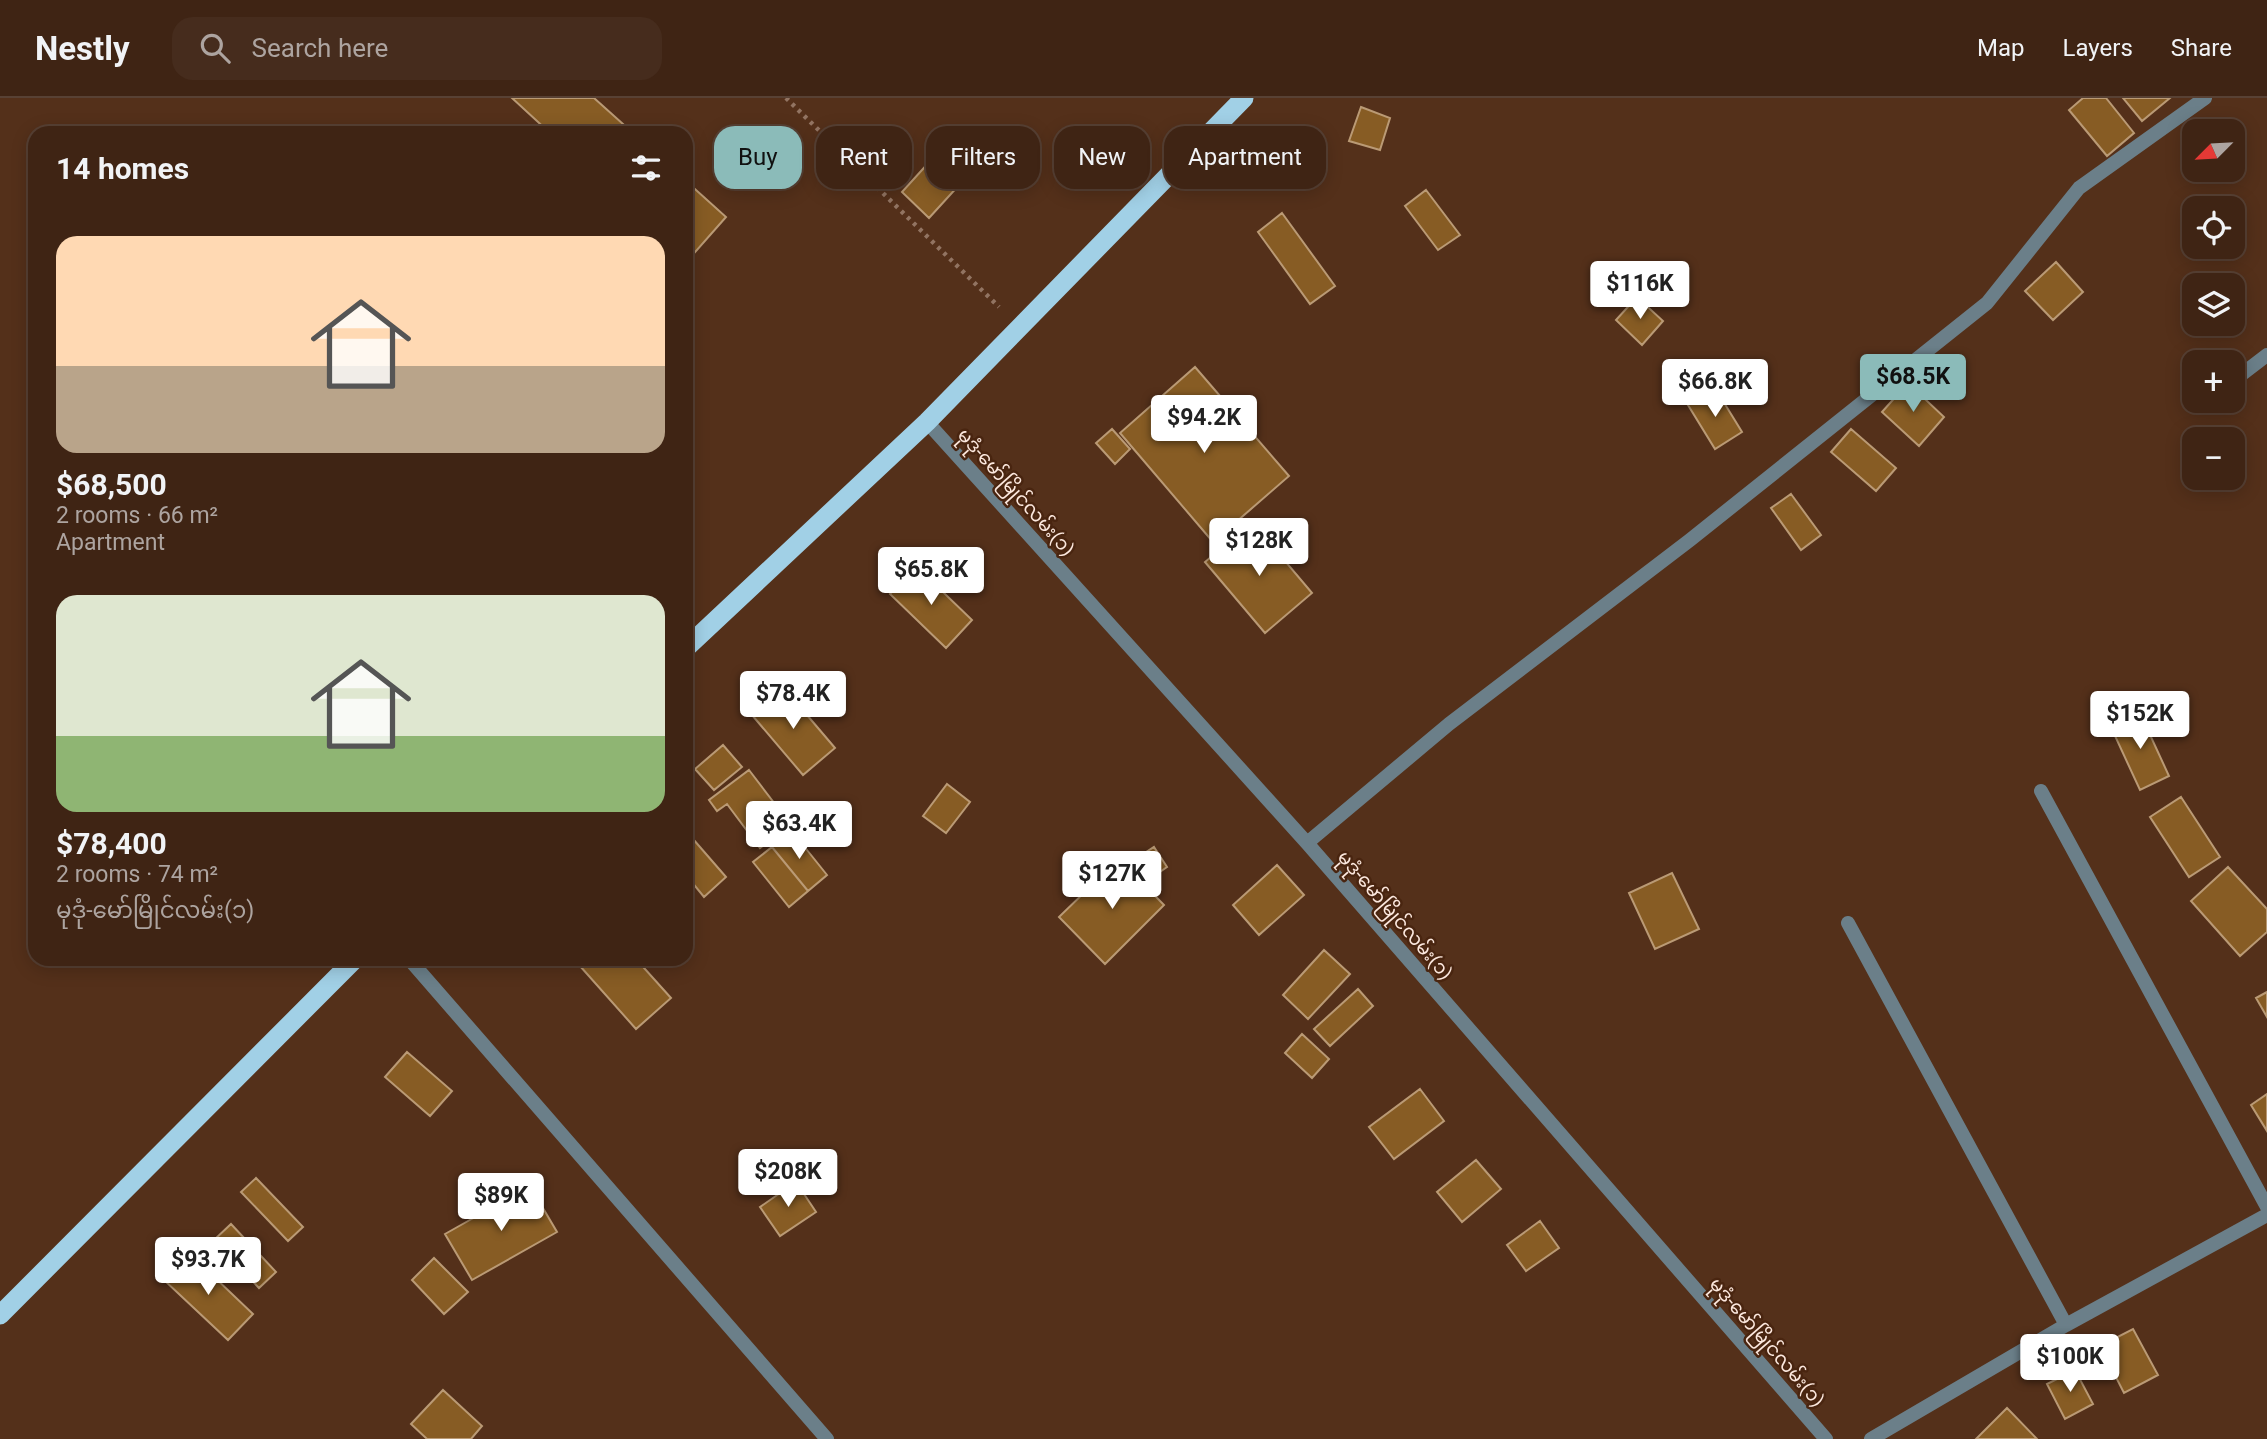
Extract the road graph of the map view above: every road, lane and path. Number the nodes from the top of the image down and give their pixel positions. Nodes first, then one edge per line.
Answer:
1 (786, 98) edge
2 (1244, 98) edge
3 (2205, 98) edge
4 (1020, 327) junction
5 (2267, 355) edge
6 (2245, 372) edge
7 (927, 422) junction
8 (693, 641) edge
9 (2041, 791) dead end
10 (1307, 843) junction
11 (1848, 923) dead end
12 (348, 966) edge
13 (415, 966) edge
14 (2267, 1207) edge
15 (2267, 1215) edge
16 (0, 1315) edge
17 (2066, 1325) junction
18 (827, 1439) edge
19 (1826, 1439) edge
20 (1871, 1439) edge

1 - 4 path
2 - 4 highway
3 - 10 street
4 - 7 highway
5 - 6 street
7 - 8 highway
7 - 10 street, မုဒုံ-မော်မြိုင်လမ်း(၁)
9 - 14 street
10 - 19 street, မုဒုံ-မော်မြိုင်လမ်း(၁)
11 - 17 street
12 - 16 highway
13 - 18 street
15 - 17 street
17 - 20 street

